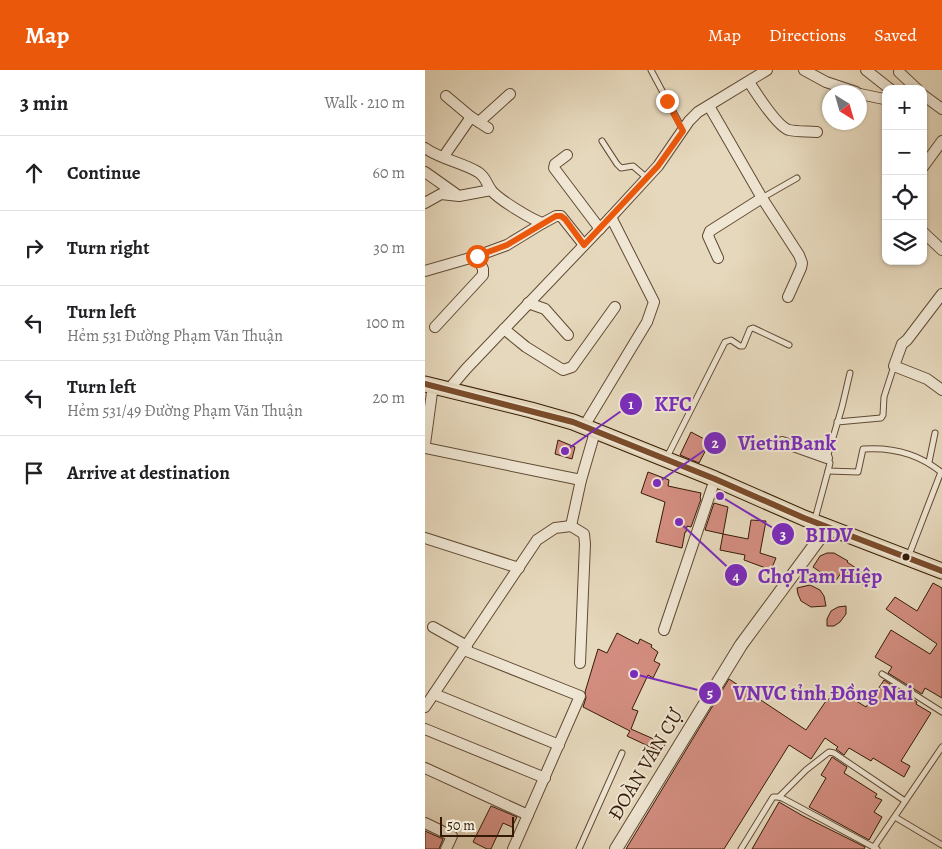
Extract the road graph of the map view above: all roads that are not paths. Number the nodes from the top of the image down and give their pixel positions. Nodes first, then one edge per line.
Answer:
1 (651, 70) edge
2 (767, 70) edge
3 (804, 70) edge
4 (866, 70) edge
5 (900, 71) edge
6 (749, 82) junction
7 (834, 85) edge
8 (885, 85) edge
9 (892, 85) edge
10 (913, 85) edge
11 (510, 94) dead end
12 (446, 96) dead end
13 (867, 96) edge
14 (927, 97) edge
15 (882, 98) edge
16 (709, 106) junction
17 (942, 108) edge
18 (479, 122) junction
19 (683, 131) junction
20 (817, 132) dead end
21 (602, 141) dead end
22 (942, 142) edge
23 (425, 148) edge
24 (567, 155) dead end
25 (444, 156) junction
26 (927, 162) edge
27 (425, 172) edge
28 (647, 178) junction
29 (797, 178) dead end
30 (491, 190) junction
31 (459, 196) junction
32 (762, 198) junction
33 (425, 203) edge
34 (611, 218) junction
35 (543, 223) junction
36 (600, 229) junction
37 (927, 236) edge
38 (584, 245) junction
39 (942, 250) edge
40 (477, 256) junction
41 (718, 258) dead end
42 (425, 271) edge
43 (942, 294) edge
44 (787, 297) dead end
45 (528, 303) junction
46 (615, 307) dead end
47 (435, 327) dead end
48 (504, 328) junction
49 (567, 335) dead end
50 (789, 345) dead end
51 (894, 366) junction
52 (850, 373) dead end
53 (429, 384) edge
54 (449, 389) junction
55 (942, 390) edge
56 (837, 422) junction
57 (589, 430) junction
58 (935, 433) dead end
59 (782, 442) dead end
60 (425, 444) edge
61 (425, 448) edge
62 (827, 458) junction
63 (665, 460) junction
64 (929, 462) junction
65 (829, 470) junction
66 (941, 472) edge
67 (715, 479) junction
68 (581, 480) junction
69 (821, 524) junction
70 (571, 526) junction
71 (425, 538) edge
72 (908, 558) junction
73 (519, 568) junction
74 (942, 571) edge
75 (433, 628) dead end
76 (664, 630) dead end
77 (465, 648) junction
78 (580, 663) dead end
79 (882, 674) dead end
80 (434, 694) junction
81 (425, 707) edge
82 (942, 712) edge
83 (425, 729) edge
84 (559, 746) junction
85 (942, 747) edge
86 (622, 753) dead end
87 (425, 768) edge
88 (545, 778) junction
89 (779, 797) junction
90 (905, 801) junction
91 (528, 815) junction
92 (895, 817) junction
93 (425, 823) edge
94 (942, 845) edge
95 (876, 848) edge
96 (446, 849) edge
97 (513, 849) edge
98 (579, 849) edge
99 (616, 849) edge
100 (741, 849) edge

1 - 19 lane
2 - 6 street
3 - 7 street
4 - 8 street
5 - 9 street
5 - 10 street
6 - 16 street
6 - 20 street
11 - 18 street
12 - 18 street
13 - 15 street
14 - 17 street
16 - 19 street
16 - 32 street
18 - 25 street
19 - 28 street
21 - 28 lane
22 - 26 street
23 - 25 street
24 - 36 street
25 - 30 street
27 - 31 street
28 - 34 street
29 - 32 lane
30 - 31 street
30 - 35 street
31 - 33 street
32 - 41 street
32 - 44 street
34 - 36 street
34 - 57 street
35 - 38 street
35 - 40 street
36 - 38 street
37 - 39 street
38 - 45 street
40 - 42 street
40 - 47 street
43 - 51 street
45 - 48 street
45 - 49 street
46 - 48 street
48 - 54 street
50 - 63 lane
51 - 55 street
51 - 56 lane
52 - 56 lane
53 - 54 main road
53 - 60 street
54 - 57 main road
56 - 62 lane
57 - 63 main road
57 - 68 street
58 - 64 lane
59 - 62 street
61 - 68 street
62 - 65 lane
63 - 67 main road
64 - 65 lane
64 - 66 lane
65 - 69 lane
66 - 72 lane
67 - 69 main road
67 - 76 street
68 - 70 street
69 - 72 main road
69 - 99 street, ĐOÀN VĂN CỰ
70 - 73 street
70 - 78 street
71 - 73 street
72 - 74 main road
73 - 77 street
75 - 77 street
77 - 80 street
77 - 84 street
79 - 82 lane
80 - 81 street
80 - 84 street
83 - 88 street
84 - 88 street
85 - 90 lane
86 - 98 lane
87 - 91 street
88 - 91 street
89 - 90 lane
89 - 95 lane
89 - 100 lane
90 - 92 lane
91 - 97 street
92 - 94 lane
92 - 95 lane
93 - 96 street

